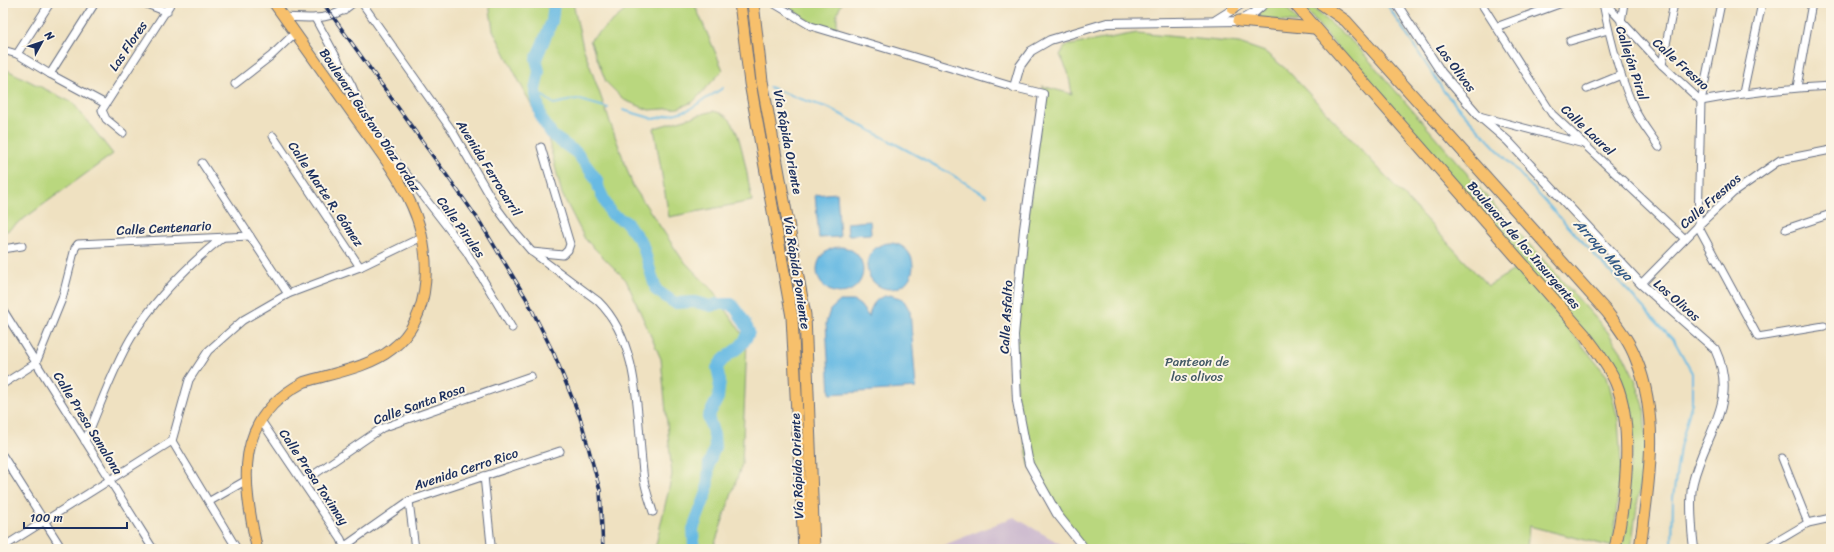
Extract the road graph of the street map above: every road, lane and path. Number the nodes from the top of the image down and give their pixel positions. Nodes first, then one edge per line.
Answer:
1 (50, 3) edge
2 (95, 3) edge
3 (144, 3) edge
4 (171, 3) edge
5 (274, 3) edge
6 (339, 3) edge
7 (353, 3) edge
8 (362, 3) edge
9 (740, 3) edge
10 (753, 3) edge
11 (773, 3) edge
12 (1243, 3) edge
13 (1265, 3) edge
14 (1294, 3) edge
15 (1320, 3) edge
16 (1331, 3) edge
17 (1396, 3) edge
18 (1480, 3) edge
19 (1562, 3) edge
20 (1604, 3) edge
21 (1624, 3) edge
22 (1674, 3) edge
23 (1721, 3) edge
24 (1762, 3) edge
25 (1812, 3) edge
26 (1234, 6) edge
27 (344, 11) junction
28 (167, 12) junction
29 (284, 17) junction
30 (315, 18) junction
31 (1215, 20) junction
32 (1239, 20) junction
33 (1346, 21) junction
34 (1620, 22) junction
35 (1496, 27) junction
36 (1314, 28) junction
37 (1608, 30) junction
38 (294, 32) junction
39 (1570, 41) dead end
40 (3, 50) edge
41 (17, 54) junction
42 (1662, 65) junction
43 (50, 74) junction
44 (1621, 75) junction
45 (235, 84) dead end
46 (1831, 86) edge
47 (1014, 87) junction
48 (1797, 87) junction
49 (1587, 89) dead end
50 (1743, 93) junction
51 (1701, 101) junction
52 (104, 103) junction
53 (1479, 116) junction
54 (123, 133) dead end
55 (273, 136) dead end
56 (376, 141) junction
57 (1586, 145) junction
58 (541, 147) dead end
59 (1659, 147) dead end
60 (1831, 150) edge
61 (202, 163) dead end
62 (1831, 214) edge
63 (1698, 226) junction
64 (1786, 229) dead end
65 (250, 236) junction
66 (223, 237) junction
67 (422, 237) junction
68 (1685, 239) junction
69 (22, 246) dead end
70 (3, 249) edge
71 (532, 252) junction
72 (360, 266) junction
73 (1641, 284) junction
74 (288, 294) junction
75 (3, 310) edge
76 (1824, 326) dead end
77 (512, 328) dead end
78 (36, 363) junction
79 (531, 376) dead end
80 (3, 384) edge
81 (260, 419) junction
82 (85, 441) junction
83 (172, 441) junction
84 (560, 451) dead end
85 (3, 456) edge
86 (1782, 458) dead end
87 (484, 476) junction
88 (110, 480) junction
89 (245, 481) junction
90 (303, 482) junction
91 (210, 501) junction
92 (409, 501) junction
93 (653, 512) dead end
94 (1831, 518) edge
95 (44, 521) junction
96 (1808, 523) junction
97 (491, 544) dead end
98 (3, 547) edge
99 (345, 548) edge
100 (62, 549) edge
101 (153, 549) edge
102 (237, 549) edge
103 (257, 549) edge
104 (415, 549) edge
105 (804, 549) edge
106 (814, 549) edge
107 (1086, 549) edge
108 (1616, 549) edge
109 (1640, 549) edge
110 (1694, 549) edge
111 (1765, 549) edge

1 - 41 street
2 - 43 street
3 - 28 street
4 - 28 street, Las Flores
5 - 29 main road, Boulevard Gustavo Díaz Ordaz
6 - 27 street
7 - 27 street
8 - 71 street, Avenida Ferrocarril
9 - 105 highway, Vía Rápida Poniente
10 - 106 highway, Vía Rápida Oriente
11 - 47 street
12 - 26 street
13 - 32 street
14 - 36 highway, Boulevard de los Insurgentes
15 - 33 highway
16 - 33 main road, Boulevard de los Insurgentes
17 - 53 street, Los Olivos
18 - 35 street, Calle Laurel
19 - 35 street
20 - 34 street, Calle Fresno
20 - 37 street, Callejón Pirul
21 - 34 street
22 - 42 street
23 - 51 street
24 - 50 street
25 - 48 street
26 - 31 street
27 - 30 street
28 - 52 street, Las Flores
29 - 30 street
29 - 38 main road, Boulevard Gustavo Díaz Ordaz
30 - 56 street, Calle Pirules
31 - 32 street
31 - 47 street
32 - 36 highway
33 - 109 highway, Boulevard de los Insurgentes
34 - 42 street, Calle Fresno
35 - 57 street, Calle Laurel
36 - 108 highway, Boulevard de los Insurgentes
37 - 39 street
37 - 44 street, Callejón Pirul
38 - 45 street
38 - 56 main road, Boulevard Gustavo Díaz Ordaz
40 - 41 street
41 - 43 street
42 - 51 street, Calle Fresno
43 - 52 street
44 - 49 street
44 - 59 street, Callejón Pirul
46 - 48 street, Calle Fresno
47 - 107 street, Calle Asfalto
48 - 50 street, Calle Fresno
50 - 51 street, Calle Fresno
51 - 63 street
52 - 54 street
53 - 57 street
53 - 73 street, Los Olivos
55 - 72 street, Calle Marte R. Gómez
56 - 67 main road, Boulevard Gustavo Díaz Ordaz
56 - 77 street, Calle Pirules
57 - 68 street, Calle Laurel
58 - 71 street
60 - 63 street, Calle Fresnos
61 - 65 street
62 - 64 street
63 - 68 street, Calle Fresnos
63 - 76 street
65 - 66 street, Calle Centenario
65 - 74 street
66 - 78 street, Calle Centenario
66 - 82 street
67 - 72 street
67 - 81 main road, Boulevard Gustavo Díaz Ordaz
68 - 73 street, Calle Fresnos
69 - 70 street
71 - 93 street, Avenida Ferrocarril
72 - 74 street
73 - 110 street, Los Olivos
74 - 83 street
75 - 78 street, Calle Presa Sanalona
78 - 80 street
78 - 82 street, Calle Presa Sanalona
79 - 90 street, Calle Santa Rosa
81 - 89 main road, Boulevard Gustavo Díaz Ordaz
81 - 90 street, Calle Presa Toximay
82 - 88 street, Calle Presa Sanalona
83 - 88 street
83 - 91 street
84 - 87 street, Avenida Cerro Rico
85 - 95 street
86 - 96 street
87 - 92 street, Avenida Cerro Rico
87 - 97 street
88 - 95 street
88 - 101 street, Calle Presa Sanalona
89 - 91 street
89 - 103 main road, Boulevard Gustavo Díaz Ordaz
90 - 99 street, Calle Presa Toximay
91 - 102 street
92 - 99 street, Avenida Cerro Rico
92 - 104 street
94 - 96 street
95 - 98 street
95 - 100 street
96 - 111 street

